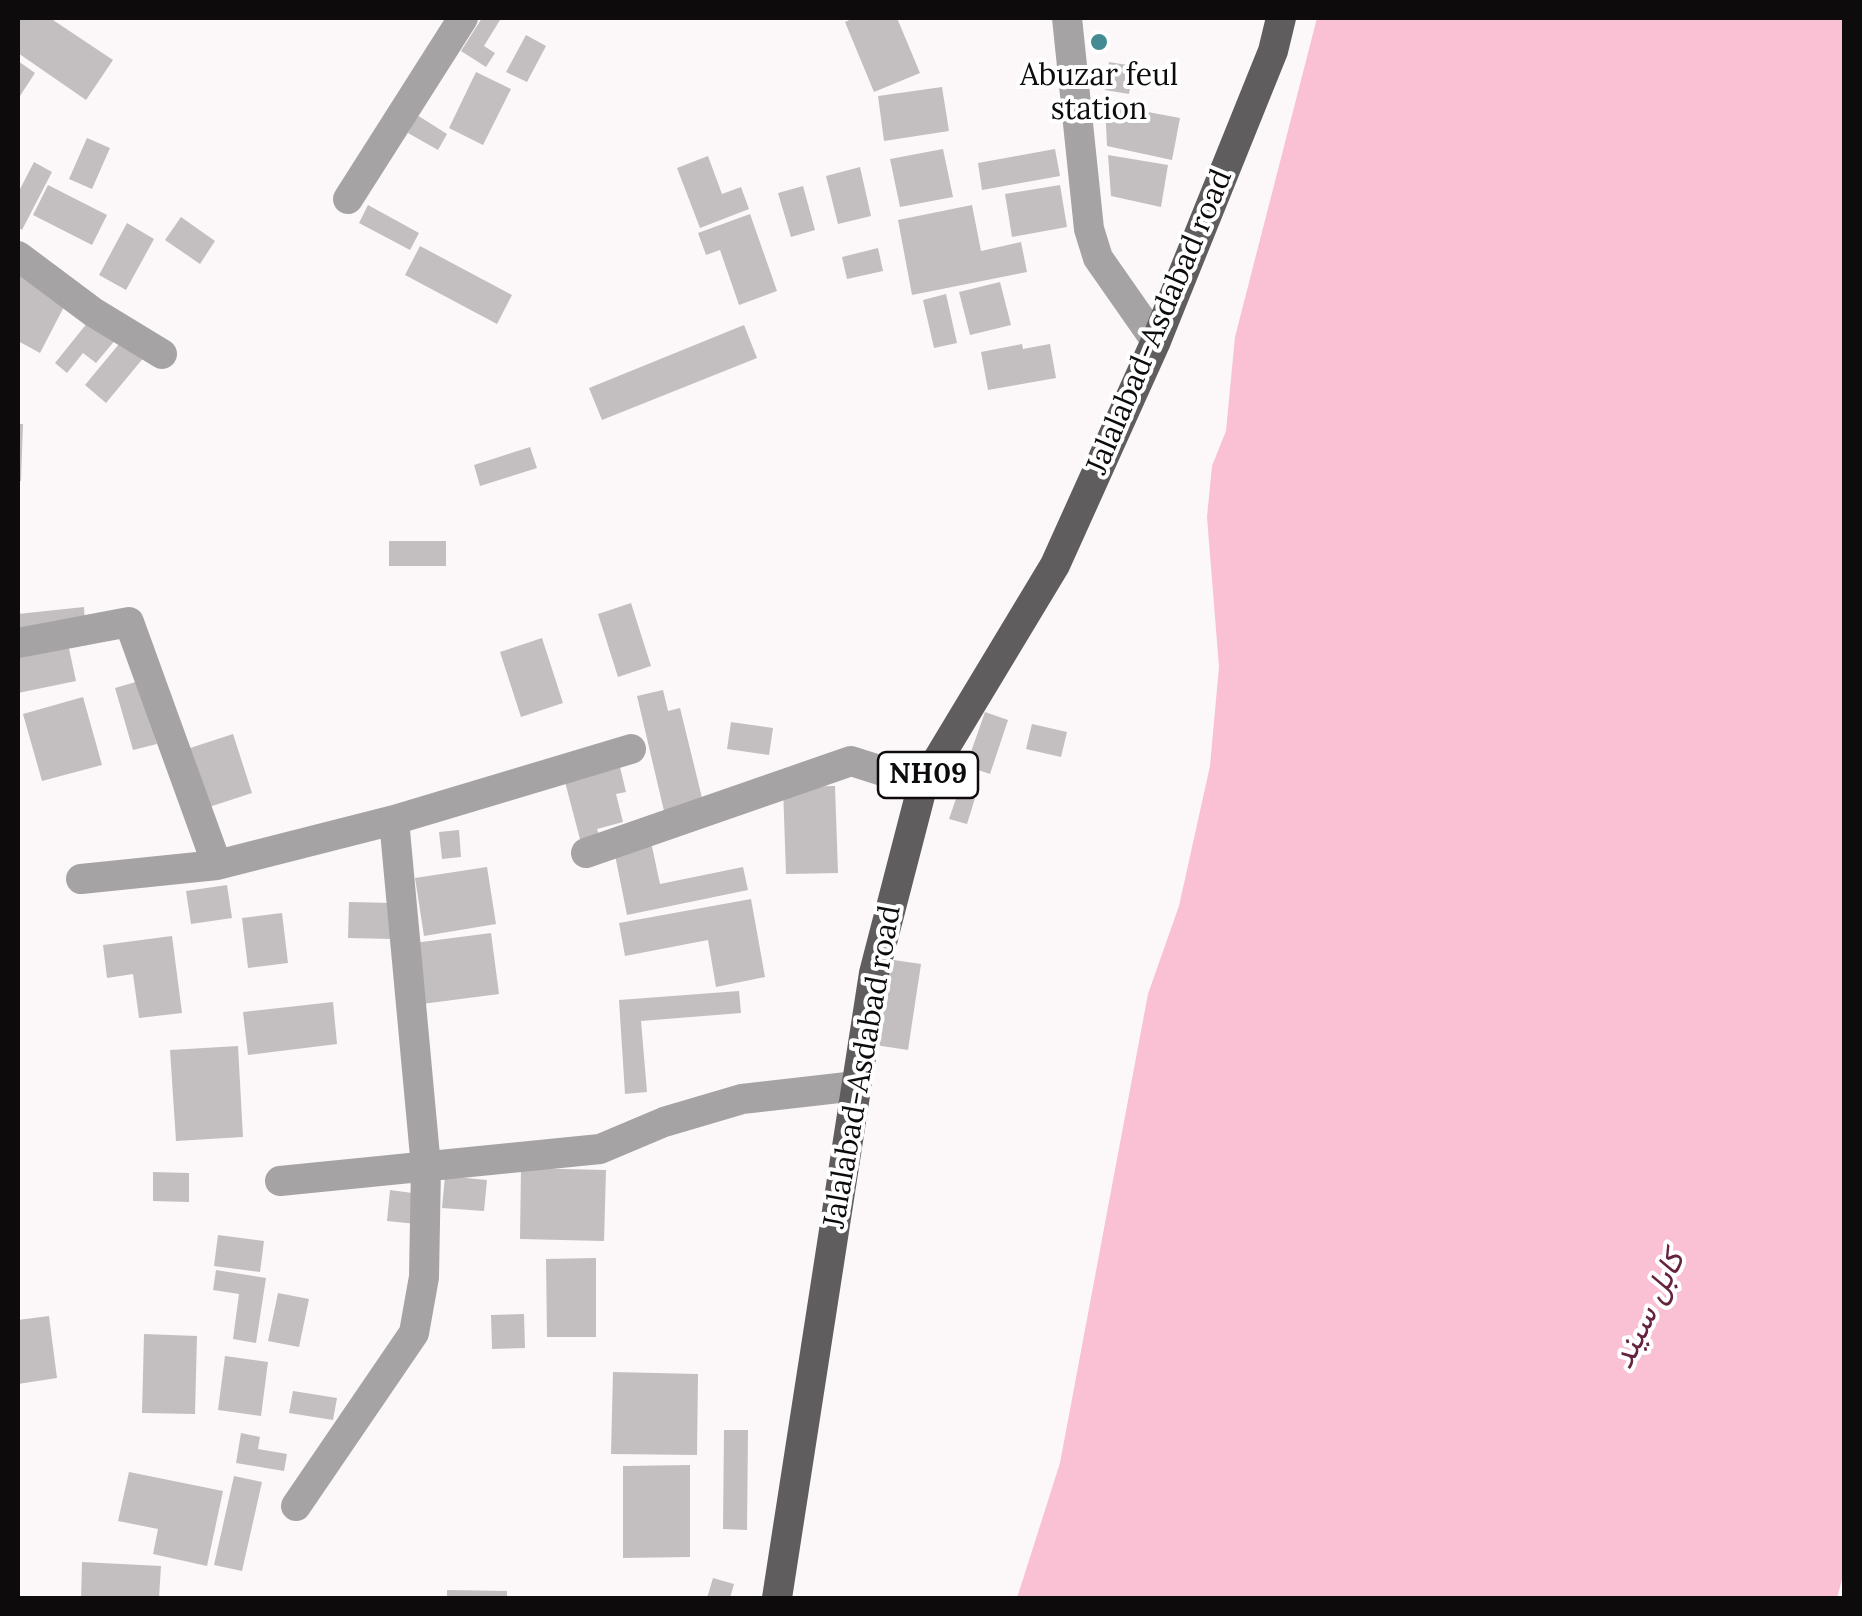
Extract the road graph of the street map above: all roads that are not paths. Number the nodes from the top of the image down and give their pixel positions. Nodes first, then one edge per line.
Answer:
1 (463, 18) edge
2 (1067, 18) edge
3 (1280, 18) edge
4 (348, 199) dead end
5 (18, 256) edge
6 (1156, 341) junction
7 (162, 354) dead end
8 (18, 643) edge
9 (630, 748) dead end
10 (922, 784) junction
11 (394, 820) junction
12 (586, 853) dead end
13 (217, 864) junction
14 (81, 879) dead end
15 (856, 1086) junction
16 (426, 1166) junction
17 (280, 1181) dead end
18 (296, 1506) dead end
19 (777, 1598) edge

1 - 4 street
2 - 6 street
3 - 6 main road, Jalalabad-Asdabad road / NH09
5 - 7 street
6 - 10 main road, Jalalabad-Asdabad road / NH09
8 - 13 street
9 - 11 street
10 - 12 street
10 - 15 main road, Jalalabad-Asdabad road / NH09
11 - 13 street
11 - 16 street
13 - 14 street
15 - 16 street
15 - 19 main road, Jalalabad-Asdabad road / NH09
16 - 17 street
16 - 18 street

